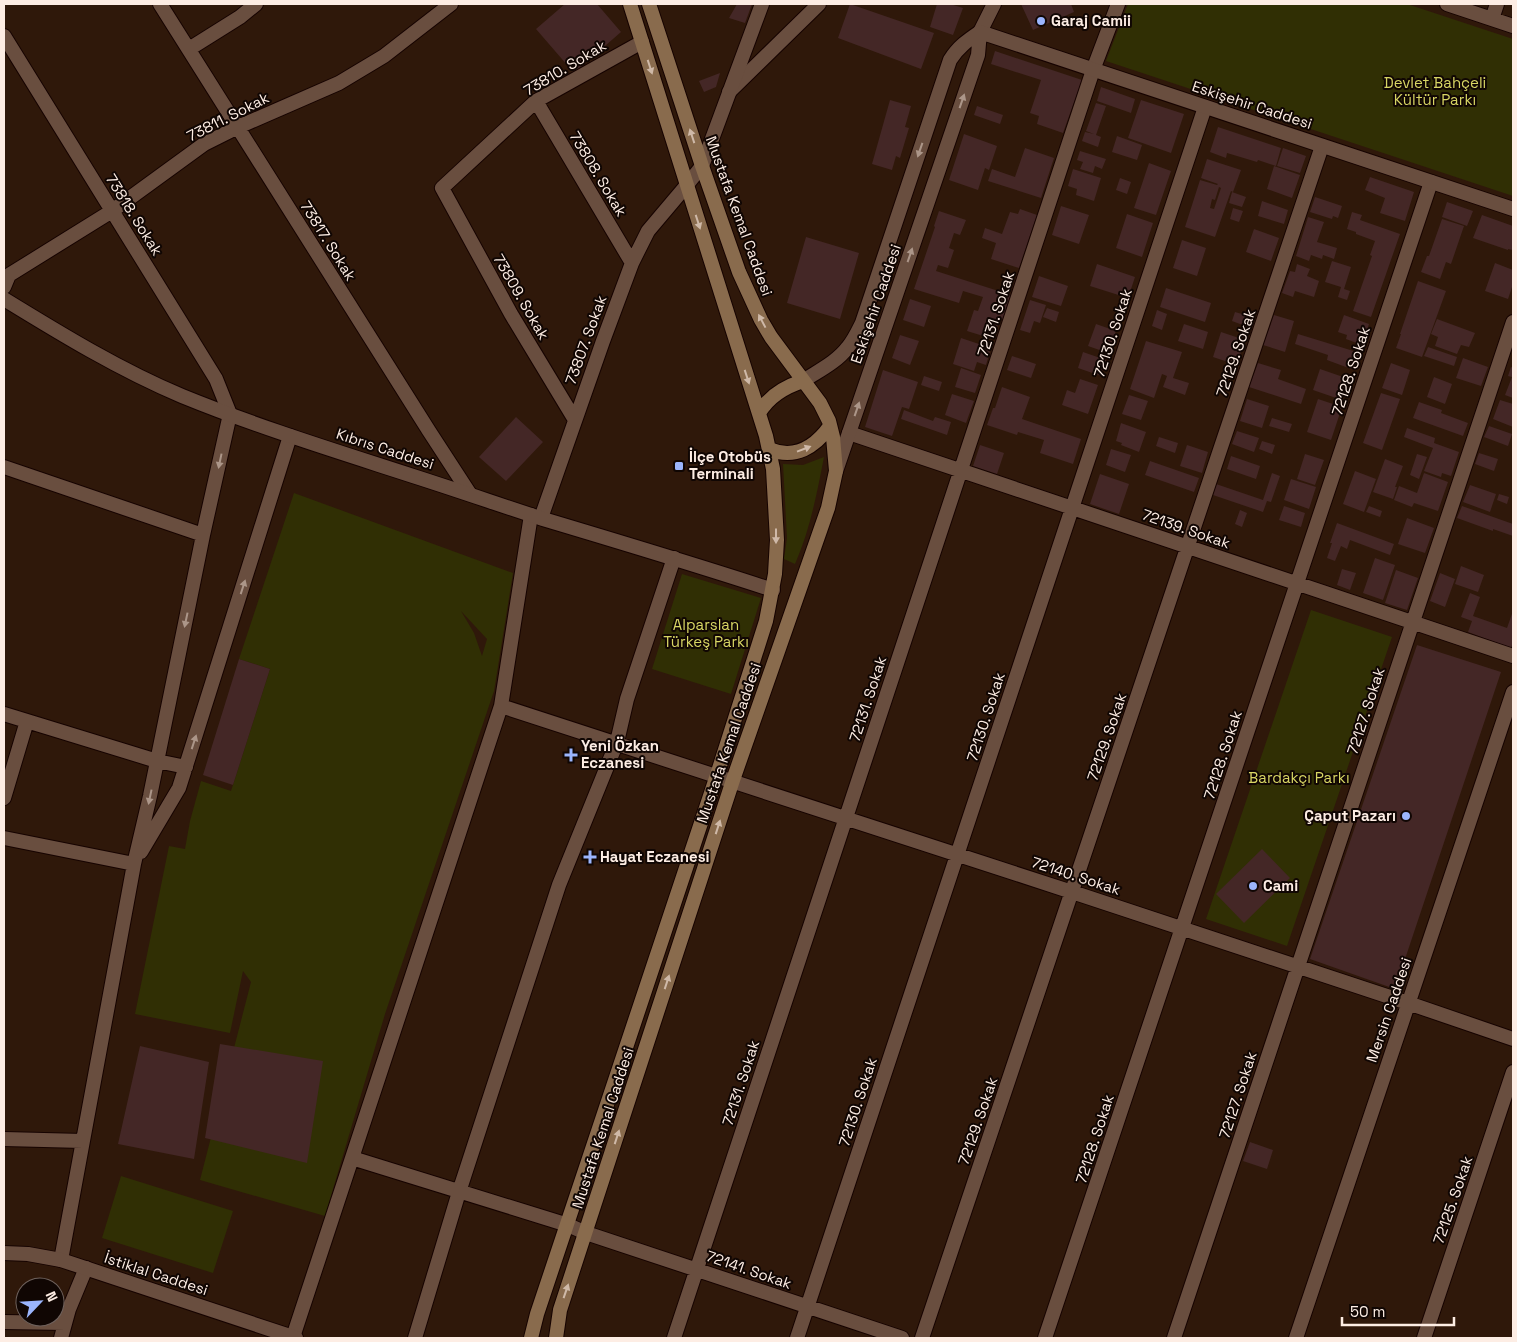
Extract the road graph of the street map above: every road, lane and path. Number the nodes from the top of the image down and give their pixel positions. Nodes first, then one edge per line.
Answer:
1 (160, 4) edge
2 (256, 4) edge
3 (450, 4) edge
4 (630, 4) edge
5 (649, 4) edge
6 (762, 4) edge
7 (819, 4) edge
8 (994, 4) edge
9 (1118, 4) edge
10 (1447, 4) edge
11 (1497, 4) edge
12 (1492, 19) junction
13 (1513, 26) edge
14 (980, 32) junction
15 (4, 36) edge
16 (642, 42) junction
17 (189, 49) junction
18 (1094, 70) junction
19 (729, 92) junction
20 (536, 101) junction
21 (1205, 107) junction
22 (238, 127) junction
23 (1322, 146) junction
24 (702, 166) junction
25 (1431, 182) junction
26 (686, 186) junction
27 (442, 188) joint
28 (1513, 209) edge
29 (112, 211) junction
30 (632, 263) junction
31 (4, 287) edge
32 (4, 299) edge
33 (1513, 322) edge
34 (803, 381) junction
35 (759, 413) junction
36 (230, 414) junction
37 (575, 420) junction
38 (830, 426) junction
39 (849, 432) junction
40 (290, 436) junction
41 (769, 449) junction
42 (4, 467) edge
43 (961, 470) junction
44 (836, 471) junction
45 (470, 494) junction
46 (1072, 508) junction
47 (536, 516) junction
48 (203, 535) junction
49 (1188, 546) junction
50 (674, 558) junction
51 (1297, 583) junction
52 (773, 590) junction
53 (1413, 622) junction
54 (1513, 656) edge
55 (1513, 692) edge
56 (501, 706) junction
57 (4, 714) edge
58 (27, 721) junction
59 (617, 742) junction
60 (157, 761) junction
61 (186, 767) junction
62 (717, 775) junction
63 (733, 780) junction
64 (4, 798) edge
65 (846, 818) junction
66 (4, 838) edge
67 (957, 854) junction
68 (134, 864) junction
69 (1072, 892) junction
70 (1182, 928) junction
71 (1298, 966) junction
72 (1408, 1003) junction
73 (1513, 1039) edge
74 (1513, 1072) edge
75 (4, 1139) edge
76 (83, 1141) junction
77 (352, 1158) junction
78 (459, 1192) junction
79 (568, 1225) junction
80 (586, 1233) junction
81 (4, 1253) edge
82 (61, 1260) junction
83 (86, 1268) junction
84 (697, 1270) junction
85 (808, 1307) junction
86 (65, 1323) edge
87 (270, 1334) edge
88 (294, 1338) edge
89 (415, 1338) edge
90 (531, 1338) edge
91 (556, 1338) edge
92 (674, 1338) edge
93 (797, 1338) edge
94 (902, 1338) edge
95 (922, 1338) edge
96 (1046, 1338) edge
97 (1174, 1338) edge
98 (1296, 1338) edge
99 (1424, 1338) edge

1 - 17 street, 73817. Sokak
2 - 17 street
3 - 22 street, 73811. Sokak
4 - 16 main road, Mustafa Kemal Caddesi
24 -> 5 main road, Mustafa Kemal Caddesi
6 - 19 street, 73807. Sokak
7 - 19 street
8 - 14 street
9 - 18 street, 72131. Sokak
10 - 12 street
11 - 12 street
12 - 13 street
14 - 18 street, Eskişehir Caddesi
14 -> 34 street, Eskişehir Caddesi
39 -> 14 street, Eskişehir Caddesi
15 - 29 street, 73818. Sokak
16 - 20 street, 73810. Sokak
16 -> 26 main road, Mustafa Kemal Caddesi
17 - 22 street, 73817. Sokak
18 - 21 street, Eskişehir Caddesi
18 - 43 street, 72131. Sokak
19 - 24 street, 73807. Sokak
20 - 27 street, 73810. Sokak
20 - 30 street, 73808. Sokak
21 - 23 street, Eskişehir Caddesi
21 - 46 street, 72130. Sokak
22 - 29 street, 73811. Sokak
22 - 45 street, 73817. Sokak
23 - 25 street, Eskişehir Caddesi
23 - 49 street, 72129. Sokak
24 - 26 street, 73807. Sokak
34 -> 24 main road, Mustafa Kemal Caddesi
25 - 28 street, Eskişehir Caddesi
25 - 51 street, 72128. Sokak
26 - 30 street, 73807. Sokak
26 -> 35 main road, Mustafa Kemal Caddesi
27 - 37 street, 73809. Sokak
29 - 31 street, 73811. Sokak
29 - 36 street, 73818. Sokak
30 - 37 street, 73807. Sokak
32 - 36 street, Kıbrıs Caddesi
33 - 53 street, 72127. Sokak
34 - 35 main road
34 - 38 main road, Mustafa Kemal Caddesi
35 - 41 main road, Mustafa Kemal Caddesi
36 - 40 street, Kıbrıs Caddesi
36 -> 48 street
37 - 47 street, 73807. Sokak
41 -> 38 main road
38 - 44 main road, Mustafa Kemal Caddesi
39 - 43 street, 72139. Sokak
39 - 44 street, Eskişehir Caddesi
40 - 45 street, Kıbrıs Caddesi
61 -> 40 street
41 -> 52 main road, Mustafa Kemal Caddesi
42 - 48 street
43 - 46 street, 72139. Sokak
43 - 65 street, 72131. Sokak
44 - 63 main road, Mustafa Kemal Caddesi
45 - 47 street, Kıbrıs Caddesi
46 - 49 street, 72139. Sokak
46 - 67 street, 72130. Sokak
47 - 50 street, Kıbrıs Caddesi
47 - 56 street, 73807. Sokak
48 -> 60 street
49 - 51 street, 72139. Sokak
49 - 69 street, 72129. Sokak
50 - 52 street, Kıbrıs Caddesi
50 - 59 street
51 - 53 street, 72139. Sokak
51 - 70 street, 72128. Sokak
52 - 62 main road, Mustafa Kemal Caddesi
53 - 54 street, 72139. Sokak
53 - 71 street, 72127. Sokak
55 - 72 street, Mersin Caddesi
56 - 59 street, 72140. Sokak
56 - 77 street, 73807. Sokak
57 - 58 street
58 - 60 street
58 - 64 street
59 - 62 street, 72140. Sokak
59 - 78 street
60 - 61 street
60 -> 68 street
61 - 68 street
62 - 63 street, 72140. Sokak
62 - 79 main road, Mustafa Kemal Caddesi
63 - 65 street, 72140. Sokak
80 -> 63 main road, Mustafa Kemal Caddesi
65 - 67 street, 72140. Sokak
65 - 84 street, 72131. Sokak
66 - 68 street
67 - 69 street, 72140. Sokak
67 - 85 street, 72130. Sokak
68 - 76 street
69 - 70 street, 72140. Sokak
69 - 95 street, 72129. Sokak
70 - 71 street, 72140. Sokak
70 - 96 street, 72128. Sokak
71 - 72 street, 72140. Sokak
71 - 97 street, 72127. Sokak
72 - 73 street, 72140. Sokak
72 - 98 street, Mersin Caddesi
74 - 99 street, 72125. Sokak
75 - 76 street
76 - 82 street
77 - 78 street, 72141. Sokak
77 - 88 street, 73807. Sokak
78 - 79 street, 72141. Sokak
78 - 89 street
79 - 80 street, 72141. Sokak
79 - 90 main road, Mustafa Kemal Caddesi
80 - 84 street, 72141. Sokak
91 -> 80 main road, Mustafa Kemal Caddesi
81 - 82 street, İstiklal Caddesi
82 - 83 street, İstiklal Caddesi
83 - 86 street
83 - 87 street, İstiklal Caddesi
84 - 85 street, 72141. Sokak
84 - 92 street, 72131. Sokak
85 - 93 street, 72130. Sokak
85 - 94 street, 72141. Sokak
87 - 88 street, İstiklal Caddesi

